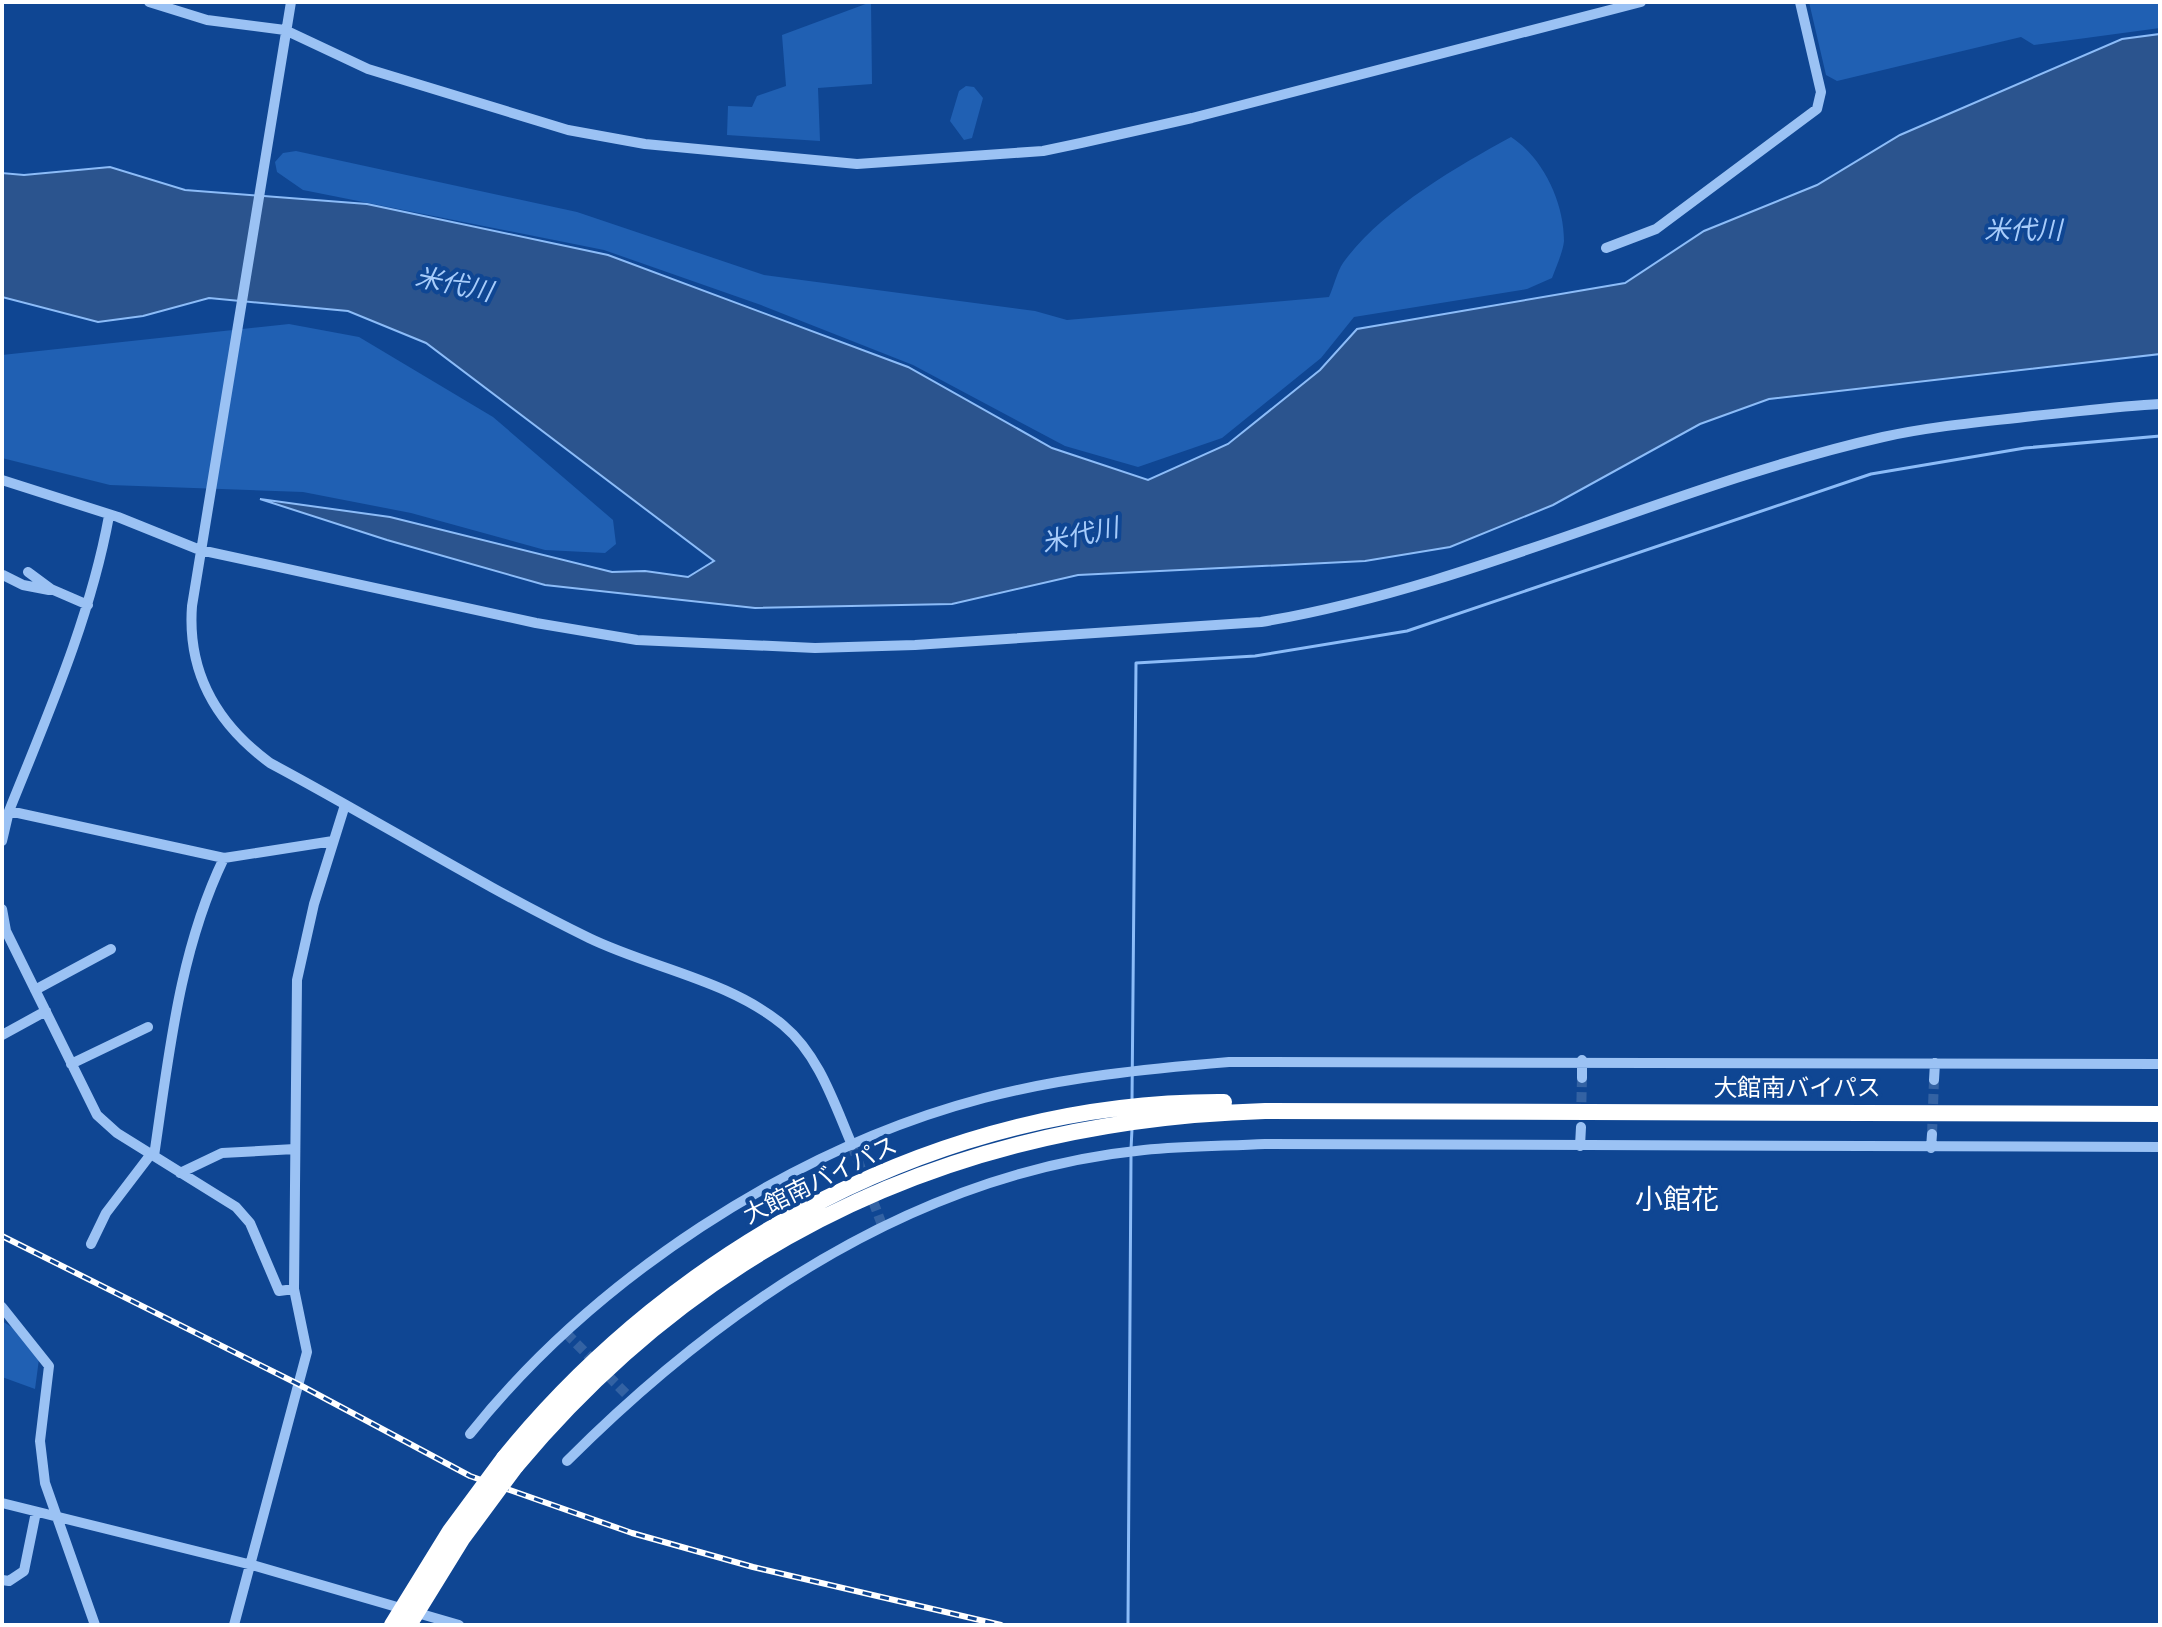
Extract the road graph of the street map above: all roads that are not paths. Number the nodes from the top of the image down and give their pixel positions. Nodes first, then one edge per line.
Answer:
1 (149, 2) edge
2 (291, 2) edge
3 (1641, 2) edge
4 (1800, 2) edge
5 (285, 30) junction
6 (1606, 248) dead end
7 (2160, 404) edge
8 (2, 480) edge
9 (109, 516) junction
10 (200, 550) junction
11 (28, 572) dead end
12 (3, 575) edge
13 (51, 589) junction
14 (88, 605) junction
15 (345, 805) junction
16 (9, 811) junction
17 (2, 841) edge
18 (333, 841) junction
19 (224, 858) junction
20 (2, 909) edge
21 (111, 949) dead end
22 (35, 990) junction
23 (46, 1011) junction
24 (148, 1027) dead end
25 (2, 1035) edge
26 (1582, 1060) junction
27 (1935, 1063) junction
28 (71, 1064) junction
29 (2160, 1064) edge
30 (1582, 1078) tunnel mouth
31 (1934, 1080) tunnel mouth
32 (2160, 1114) edge
33 (1581, 1127) tunnel mouth
34 (1932, 1134) tunnel mouth
35 (852, 1145) junction
36 (1580, 1146) junction
37 (2160, 1147) edge
38 (1931, 1148) junction
39 (295, 1149) junction
40 (152, 1155) junction
41 (180, 1173) junction
42 (91, 1244) dead end
43 (294, 1289) junction
44 (2, 1307) edge
45 (470, 1434) dead end
46 (567, 1461) dead end
47 (510, 1462) junction
48 (2, 1503) edge
49 (36, 1512) junction
50 (57, 1517) junction
51 (252, 1565) junction
52 (2, 1580) edge
53 (454, 1624) edge
54 (95, 1625) edge
55 (234, 1625) edge
56 (389, 1625) edge
57 (412, 1625) edge

1 - 5 street
2 - 5 street
3 - 5 street
4 - 6 street
5 - 10 street
7 - 10 street
8 - 9 street
9 - 10 street
9 - 14 street
10 - 15 street
11 - 13 street
12 - 13 street
13 - 14 street
14 - 16 street
15 - 18 street
15 - 35 street
16 - 17 street
16 - 19 street
18 - 19 street
18 - 39 street
19 - 40 street
20 - 22 street
21 - 22 street
22 - 23 street
23 - 25 street
23 - 28 street
24 - 28 street
26 - 27 street
26 - 30 street
26 - 35 street
27 - 29 street
27 - 31 street
28 - 40 street
32 - 47 highway, 大館南バイパス
33 - 36 street
34 - 38 street
35 - 45 street
36 - 38 street
36 - 46 street
37 - 38 street
39 - 41 street
39 - 43 street
40 - 41 street
40 - 42 street
41 - 43 street
43 - 51 street
44 - 50 street
47 - 56 highway, 大館南バイパス, bridge
47 - 57 highway, 大館南バイパス, bridge
48 - 49 street
49 - 50 street
49 - 52 street
50 - 51 street
50 - 54 street
51 - 53 street
51 - 55 street

